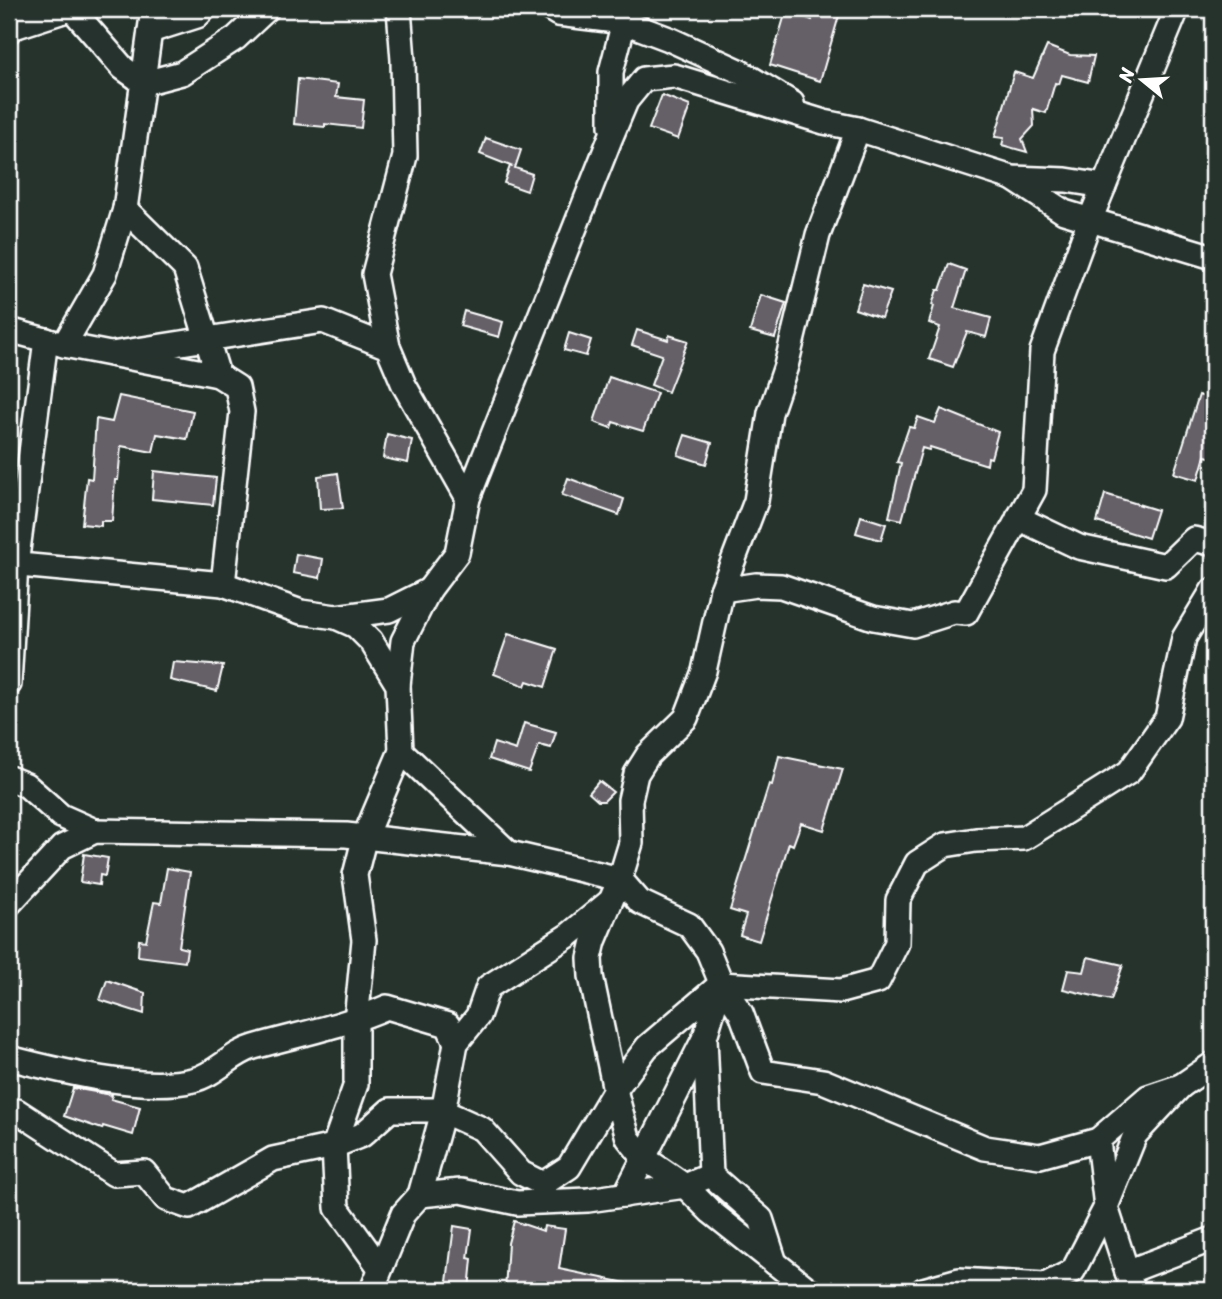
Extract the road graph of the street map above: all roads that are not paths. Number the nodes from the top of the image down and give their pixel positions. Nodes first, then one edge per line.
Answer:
1 (71, 9) edge
2 (204, 9) edge
3 (267, 9) edge
4 (399, 9) edge
5 (550, 9) edge
6 (1177, 9) edge
7 (152, 20) edge
8 (624, 22) junction
9 (9, 31) edge
10 (144, 83) junction
11 (824, 122) junction
12 (858, 129) junction
13 (610, 139) junction
14 (1012, 178) junction
15 (1104, 186) junction
16 (125, 209) junction
17 (1090, 220) junction
18 (1213, 257) edge
19 (9, 330) edge
20 (207, 339) junction
21 (55, 343) junction
22 (388, 347) junction
23 (111, 354) junction
24 (218, 375) junction
25 (468, 498) junction
26 (1018, 518) junction
27 (1213, 544) edge
28 (13, 564) edge
29 (223, 584) junction
30 (429, 590) junction
31 (722, 590) junction
32 (1213, 590) edge
33 (336, 617) junction
34 (9, 684) edge
35 (398, 685) junction
36 (401, 751) junction
37 (9, 778) edge
38 (95, 831) junction
39 (365, 836) junction
40 (509, 853) junction
41 (620, 879) junction
42 (611, 901) junction
43 (9, 904) edge
44 (721, 985) junction
45 (356, 1021) junction
46 (705, 1037) junction
47 (456, 1043) junction
48 (9, 1058) edge
49 (1213, 1064) edge
50 (1181, 1086) junction
51 (615, 1090) junction
52 (9, 1110) edge
53 (443, 1112) junction
54 (1098, 1140) junction
55 (334, 1146) junction
56 (644, 1158) junction
57 (711, 1175) junction
58 (685, 1186) junction
59 (420, 1195) junction
60 (625, 1195) junction
61 (1106, 1207) junction
62 (1213, 1239) edge
63 (775, 1263) junction
64 (380, 1268) junction
65 (1130, 1281) edge
66 (1054, 1288) edge
67 (372, 1290) edge
68 (809, 1290) edge
69 (923, 1290) edge

1 - 9 street
1 - 10 street
2 - 7 street
3 - 10 street
4 - 22 street
5 - 8 street
6 - 15 street
7 - 10 street
8 - 11 street
8 - 13 street
10 - 16 street
11 - 12 street
11 - 13 street
12 - 14 street
12 - 31 street
13 - 25 street
14 - 15 street
14 - 17 street
15 - 17 street
16 - 20 street
16 - 21 street
17 - 18 street
17 - 26 street
19 - 21 street
20 - 22 street
20 - 23 street
20 - 24 street
21 - 23 street
21 - 28 street
22 - 25 street
23 - 24 street
24 - 29 street
25 - 30 street
26 - 27 street
26 - 31 street
28 - 29 street
28 - 34 street
29 - 33 street
30 - 33 street
30 - 35 street
31 - 41 street
32 - 44 street
33 - 35 street
35 - 36 street
36 - 39 street
36 - 40 street
37 - 38 street
38 - 39 street
38 - 43 street
39 - 40 street
39 - 45 street
40 - 41 street
41 - 42 street
41 - 44 street
42 - 47 street
42 - 51 street
44 - 46 street
44 - 51 street
44 - 54 street
45 - 47 street
45 - 48 street
45 - 55 street
46 - 56 street
46 - 57 street
47 - 53 street
49 - 50 street
50 - 54 street
50 - 61 street
51 - 53 street
51 - 56 street
52 - 55 street
53 - 55 street
53 - 59 street
54 - 61 street
55 - 64 street
56 - 58 street
56 - 60 street
57 - 58 street
57 - 63 street
58 - 60 street
58 - 63 street
59 - 60 street
59 - 64 street
61 - 65 street
61 - 66 street
62 - 65 street
63 - 68 street
64 - 67 street
66 - 69 street

